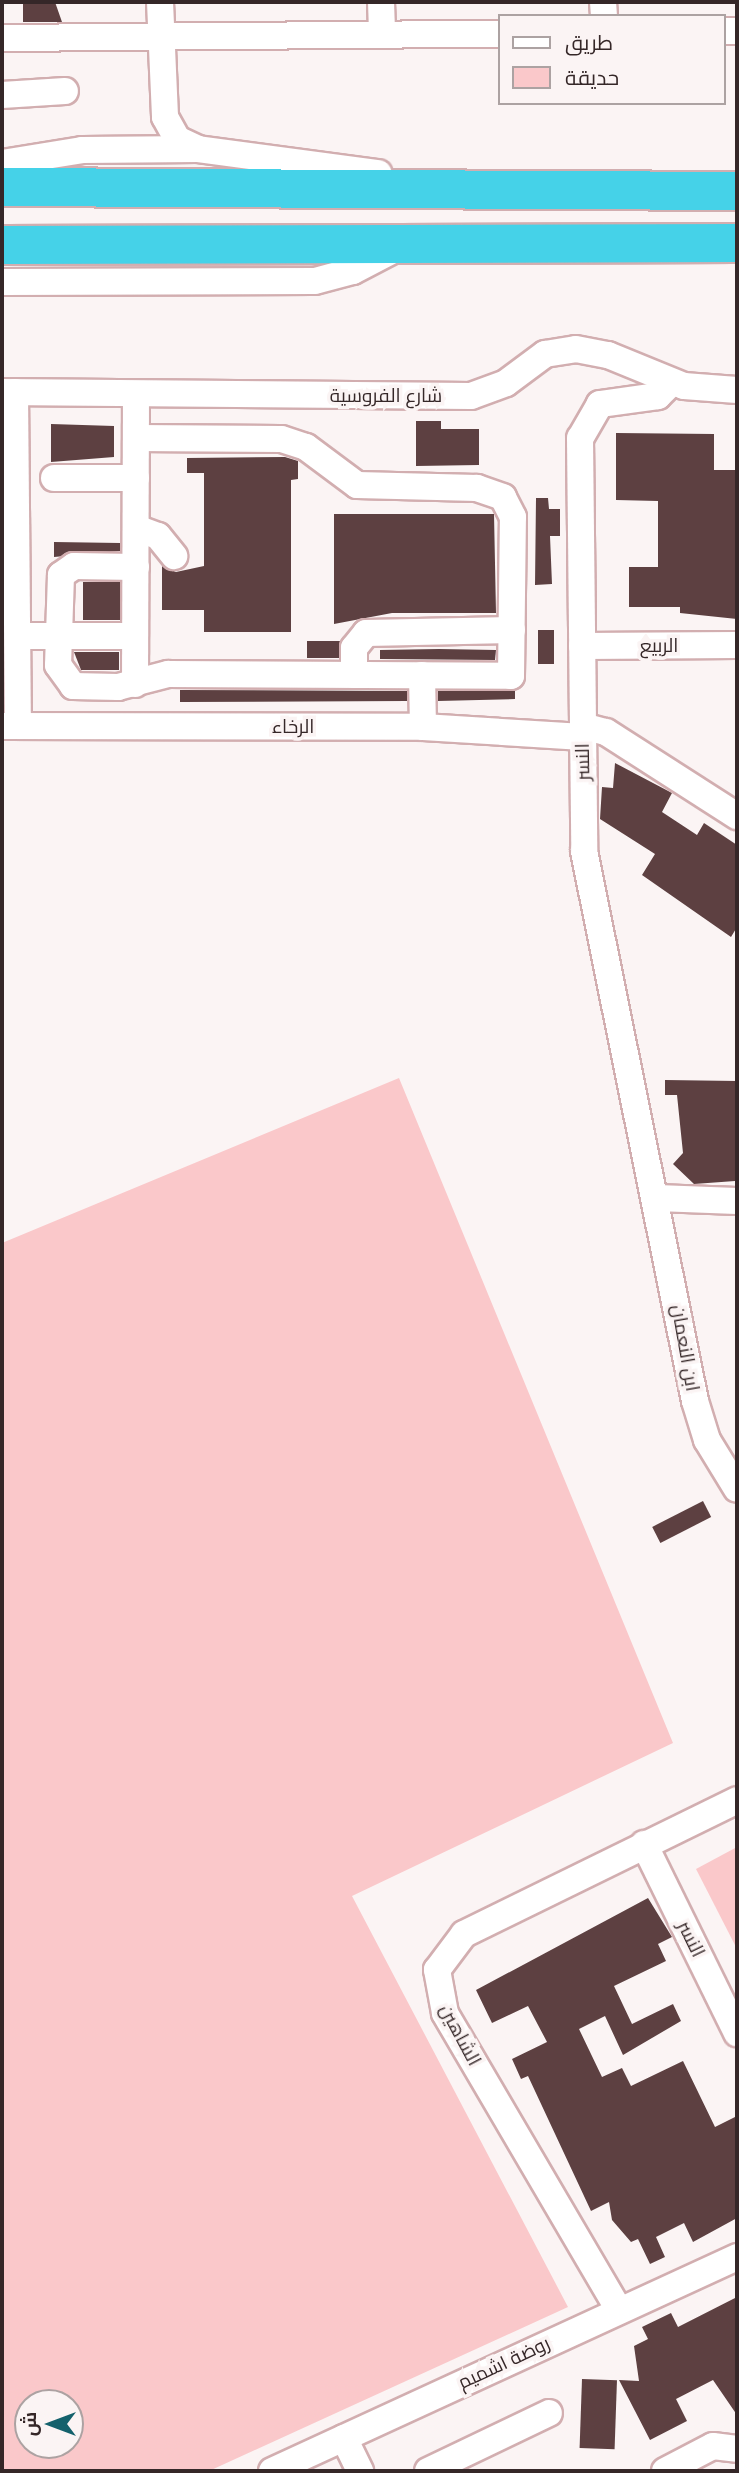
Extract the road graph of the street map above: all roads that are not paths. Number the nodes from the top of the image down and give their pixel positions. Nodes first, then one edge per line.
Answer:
1 (160, 2) edge
2 (382, 2) edge
3 (382, 34) junction
4 (498, 34) edge
5 (2, 38) edge
6 (161, 39) junction
7 (65, 91) dead end
8 (2, 95) edge
9 (163, 103) junction
10 (113, 149) junction
11 (198, 149) junction
12 (2, 163) edge
13 (2, 187) edge
14 (737, 191) edge
15 (582, 192) junction
16 (737, 243) edge
17 (2, 245) edge
18 (401, 246) junction
19 (2, 282) edge
20 (672, 382) junction
21 (737, 390) edge
22 (8, 392) edge
23 (136, 395) junction
24 (8, 429) edge
25 (136, 439) junction
26 (54, 478) dead end
27 (136, 478) junction
28 (136, 528) junction
29 (174, 556) dead end
30 (136, 567) junction
31 (512, 630) junction
32 (59, 635) junction
33 (18, 636) junction
34 (135, 636) junction
35 (737, 645) edge
36 (582, 646) junction
37 (354, 675) junction
38 (422, 675) junction
39 (135, 684) junction
40 (10, 726) edge
41 (423, 727) junction
42 (583, 732) junction
43 (737, 816) edge
44 (657, 1198) junction
45 (737, 1201) edge
46 (737, 1489) edge
47 (737, 1800) edge
48 (644, 1844) junction
49 (737, 2033) edge
50 (737, 2257) edge
51 (619, 2310) junction
52 (549, 2413) dead end
53 (344, 2438) junction
54 (737, 2449) edge
55 (272, 2471) edge
56 (360, 2471) edge
57 (428, 2471) edge
58 (665, 2471) edge

1 - 6 street
2 - 3 street
3 - 4 street
3 - 6 street
5 - 6 street
6 - 9 street
7 - 8 street
9 - 10 street
9 - 11 street
10 - 11 street
10 - 12 street
11 - 15 street
13 - 15 highway
14 - 15 highway
16 - 18 highway
17 - 18 highway
18 - 19 street
20 - 21 street, شارع الفروسية
20 - 23 street, شارع الفروسية
20 - 36 street, النسر
22 - 23 street, شارع الفروسية
22 - 24 street, شارع الفروسية
23 - 25 street
24 - 33 street, شارع الفروسية
25 - 27 street
25 - 31 street
26 - 27 street
27 - 28 street
28 - 29 street
28 - 30 street
30 - 32 street
30 - 34 street
31 - 37 street
31 - 38 street
32 - 33 street
32 - 34 street
32 - 39 street
33 - 40 street, شارع الفروسية
34 - 39 street
35 - 36 street, الربيع
36 - 42 street, النسر
37 - 38 street
37 - 39 street
38 - 41 street
40 - 41 street, الرخاء
41 - 42 street, الرخاء
42 - 43 street, الرخاء
42 - 44 street, النسر
44 - 45 street
44 - 46 street, ابن النعمان
47 - 48 street, الشاهين
48 - 49 street, النسر
48 - 51 street, الشاهين
50 - 51 street, روضة اشميم
51 - 53 street, روضة اشميم
52 - 57 street
53 - 55 street, روضة اشميم
53 - 56 street
54 - 58 street

